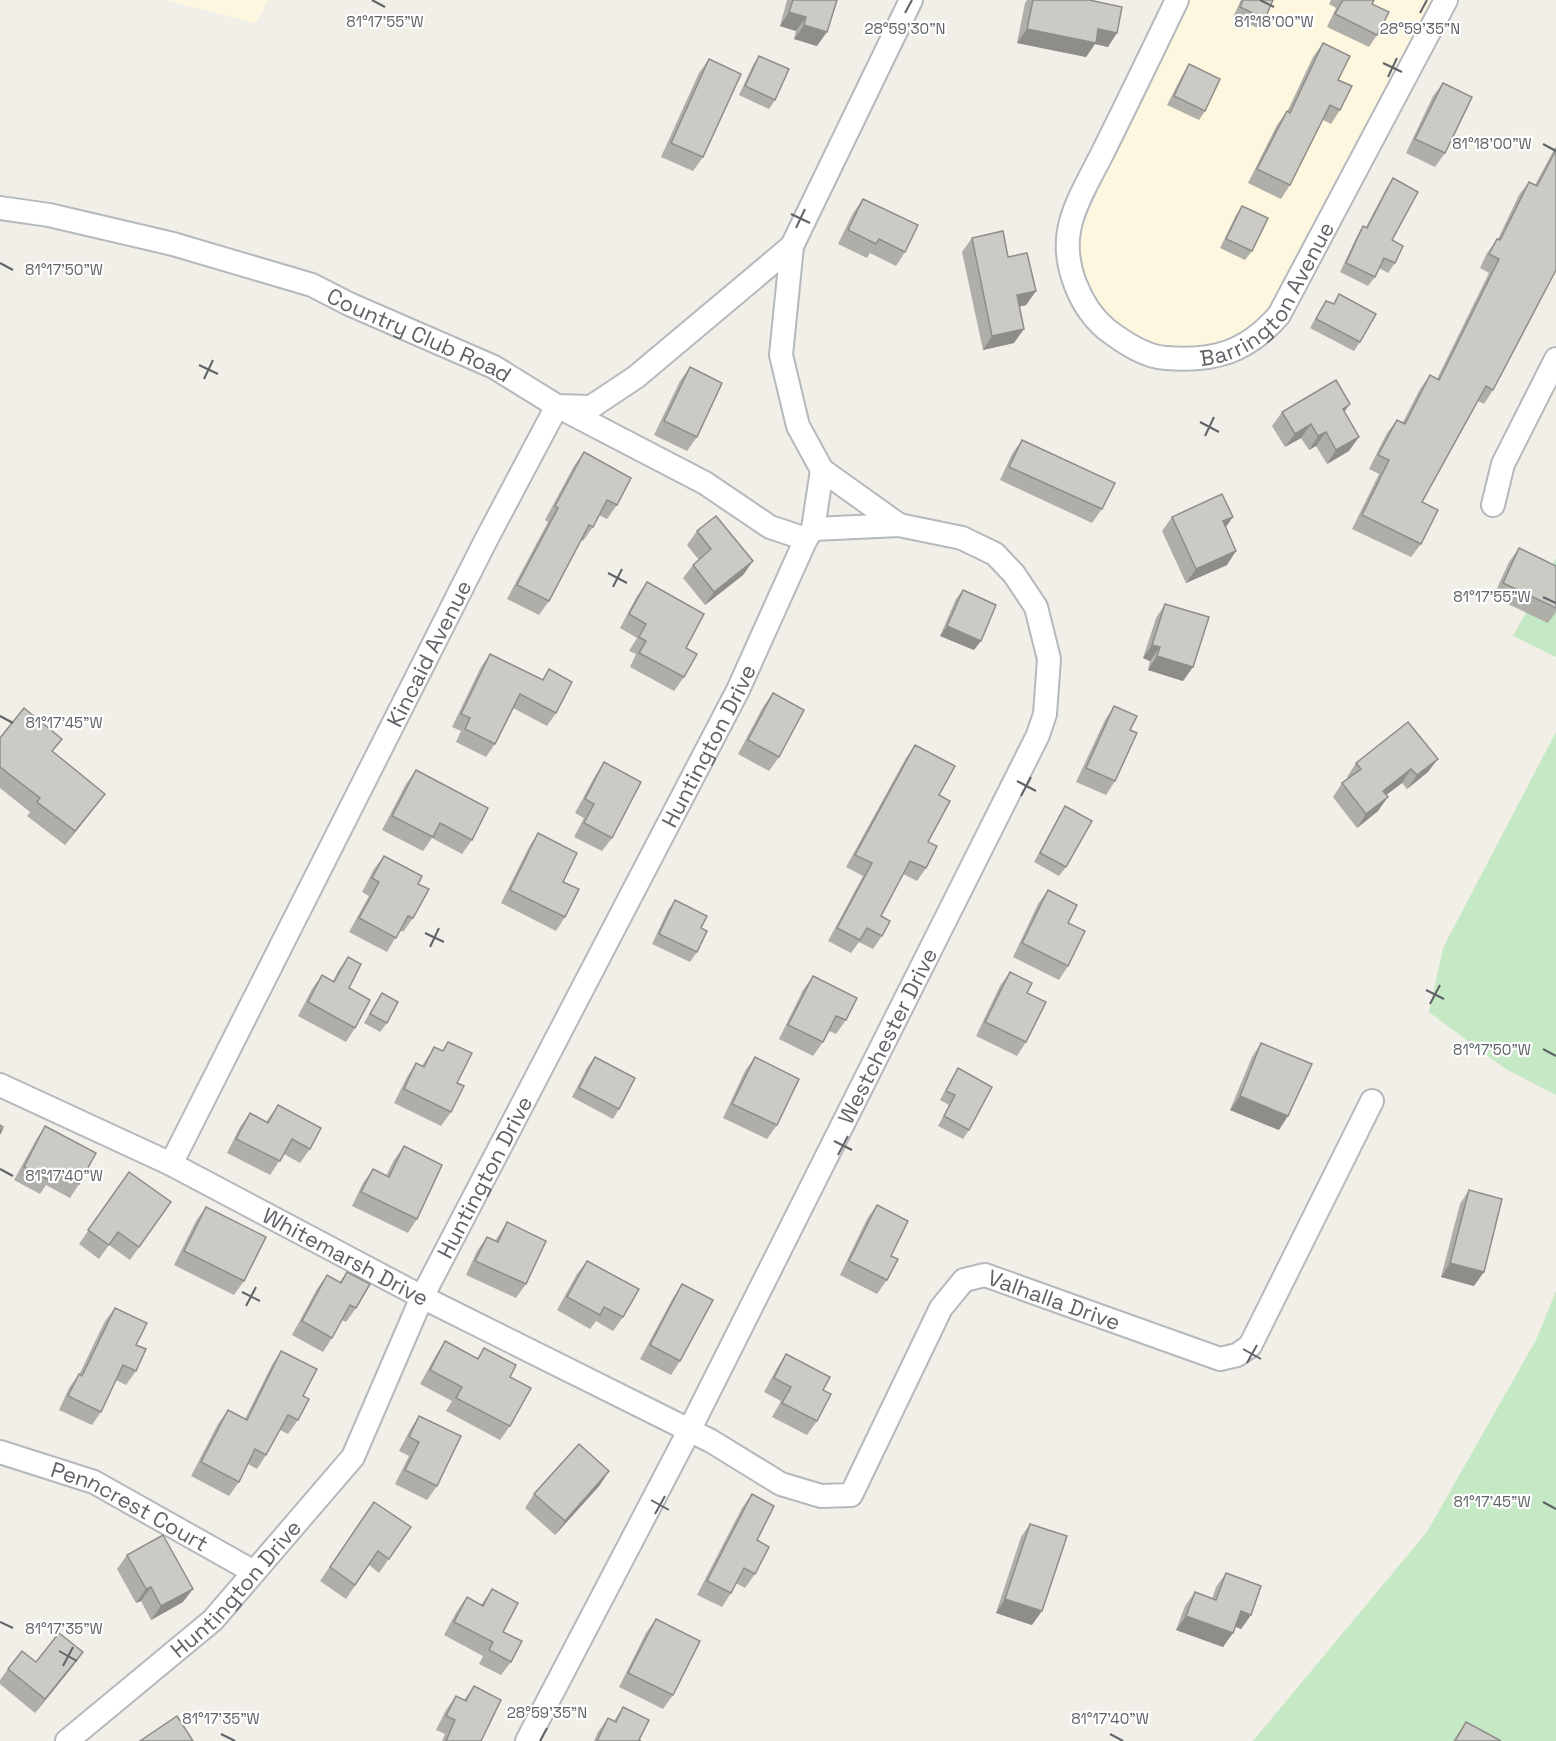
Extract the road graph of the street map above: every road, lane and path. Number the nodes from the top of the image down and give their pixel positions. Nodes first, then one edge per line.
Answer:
1 (911, 0) edge
2 (1177, 0) edge
3 (1446, 0) edge
4 (0, 208) edge
5 (792, 246) junction
6 (1556, 358) edge
7 (557, 406) junction
8 (822, 471) junction
9 (1494, 505) dead end
10 (899, 525) junction
11 (810, 534) junction
12 (0, 1085) edge
13 (1372, 1101) dead end
14 (171, 1164) junction
15 (422, 1297) junction
16 (689, 1431) junction
17 (0, 1452) edge
18 (254, 1572) junction
19 (67, 1741) edge
20 (526, 1741) edge

1 - 5 street
2 - 3 street, Barrington Avenue
4 - 7 street, Country Club Road
5 - 7 street
5 - 8 street
6 - 9 street
7 - 11 street, Country Club Road
7 - 14 street, Kincaid Avenue
8 - 10 street
8 - 11 street, Huntington Drive
10 - 11 street, Westchester Drive
10 - 16 street, Westchester Drive
11 - 15 street, Huntington Drive
12 - 14 street, Whitemarsh Drive
13 - 16 street, Valhalla Drive
14 - 15 street, Whitemarsh Drive
15 - 16 street, Whitemarsh Drive
15 - 18 street, Huntington Drive
16 - 20 street, Westchester Drive
17 - 18 street, Penncrest Court
18 - 19 street, Huntington Drive

